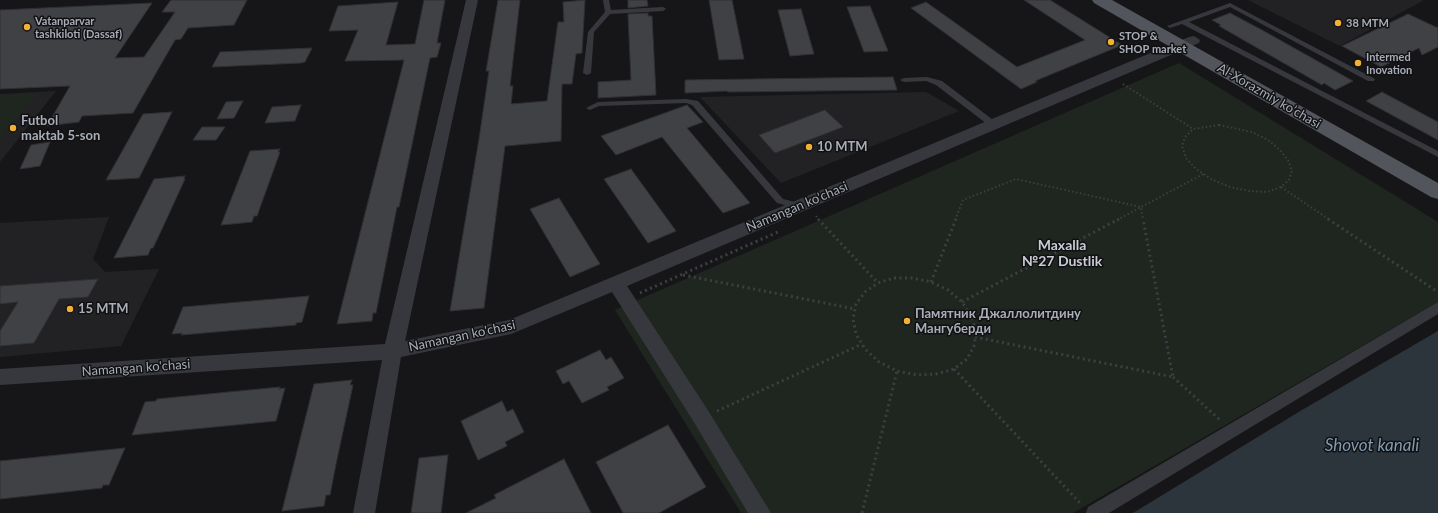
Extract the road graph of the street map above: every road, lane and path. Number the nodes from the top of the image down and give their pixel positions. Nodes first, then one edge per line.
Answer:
1 (472, 0) edge
2 (606, 0) edge
3 (1100, 0) edge
4 (1125, 0) edge
5 (664, 9) dead end
6 (608, 12) junction
7 (1177, 24) junction
8 (1188, 43) junction
9 (587, 73) dead end
10 (1371, 79) dead end
11 (904, 80) dead end
12 (1123, 84) dead end
13 (590, 108) dead end
14 (994, 125) junction
15 (1193, 129) junction
16 (1438, 154) edge
17 (1203, 174) junction
18 (1281, 187) junction
19 (1437, 187) edge
20 (800, 206) junction
21 (1140, 207) junction
22 (816, 216) dead end
23 (682, 274) dead end
24 (931, 282) junction
25 (878, 283) junction
26 (616, 284) junction
27 (1438, 292) edge
28 (962, 302) junction
29 (1438, 307) edge
30 (855, 309) junction
31 (975, 337) junction
32 (862, 344) junction
33 (393, 351) junction
34 (954, 369) junction
35 (897, 371) junction
36 (0, 377) edge
37 (1173, 377) junction
38 (702, 418) junction
39 (1232, 430) junction
40 (1089, 510) edge
41 (364, 513) edge
42 (760, 513) edge
43 (862, 513) edge

1 - 33 street, Namangan ko'chasi
2 - 6 lane
3 - 8 main road, Al-Xorazmiy ko’chasi
4 - 7 main road, Al-Xorazmiy ko’chasi
5 - 6 lane
6 - 9 lane
7 - 8 main road, Al-Xorazmiy ko’chasi
7 - 10 lane
7 - 16 lane
8 - 14 street, Namangan ko'chasi
8 - 19 main road, Al-Xorazmiy ko’chasi
11 - 14 lane
12 - 15 path
13 - 20 lane
14 - 20 street, Namangan ko'chasi
15 - 17 path
15 - 18 path
17 - 18 path
17 - 21 path
18 - 27 path
20 - 26 street, Namangan ko'chasi
21 - 24 path
21 - 28 path
21 - 37 path
22 - 25 path
23 - 30 path
24 - 25 path
24 - 28 path
25 - 30 path
26 - 33 street, Namangan ko'chasi
26 - 38 street
28 - 31 path
29 - 39 street
30 - 32 path
31 - 34 path
31 - 37 path
32 - 35 path
32 - 38 path
33 - 36 street, Namangan ko'chasi
33 - 41 street, Namangan ko'chasi
34 - 35 path
34 - 40 path
35 - 43 path
37 - 39 path
38 - 42 street
39 - 40 street

